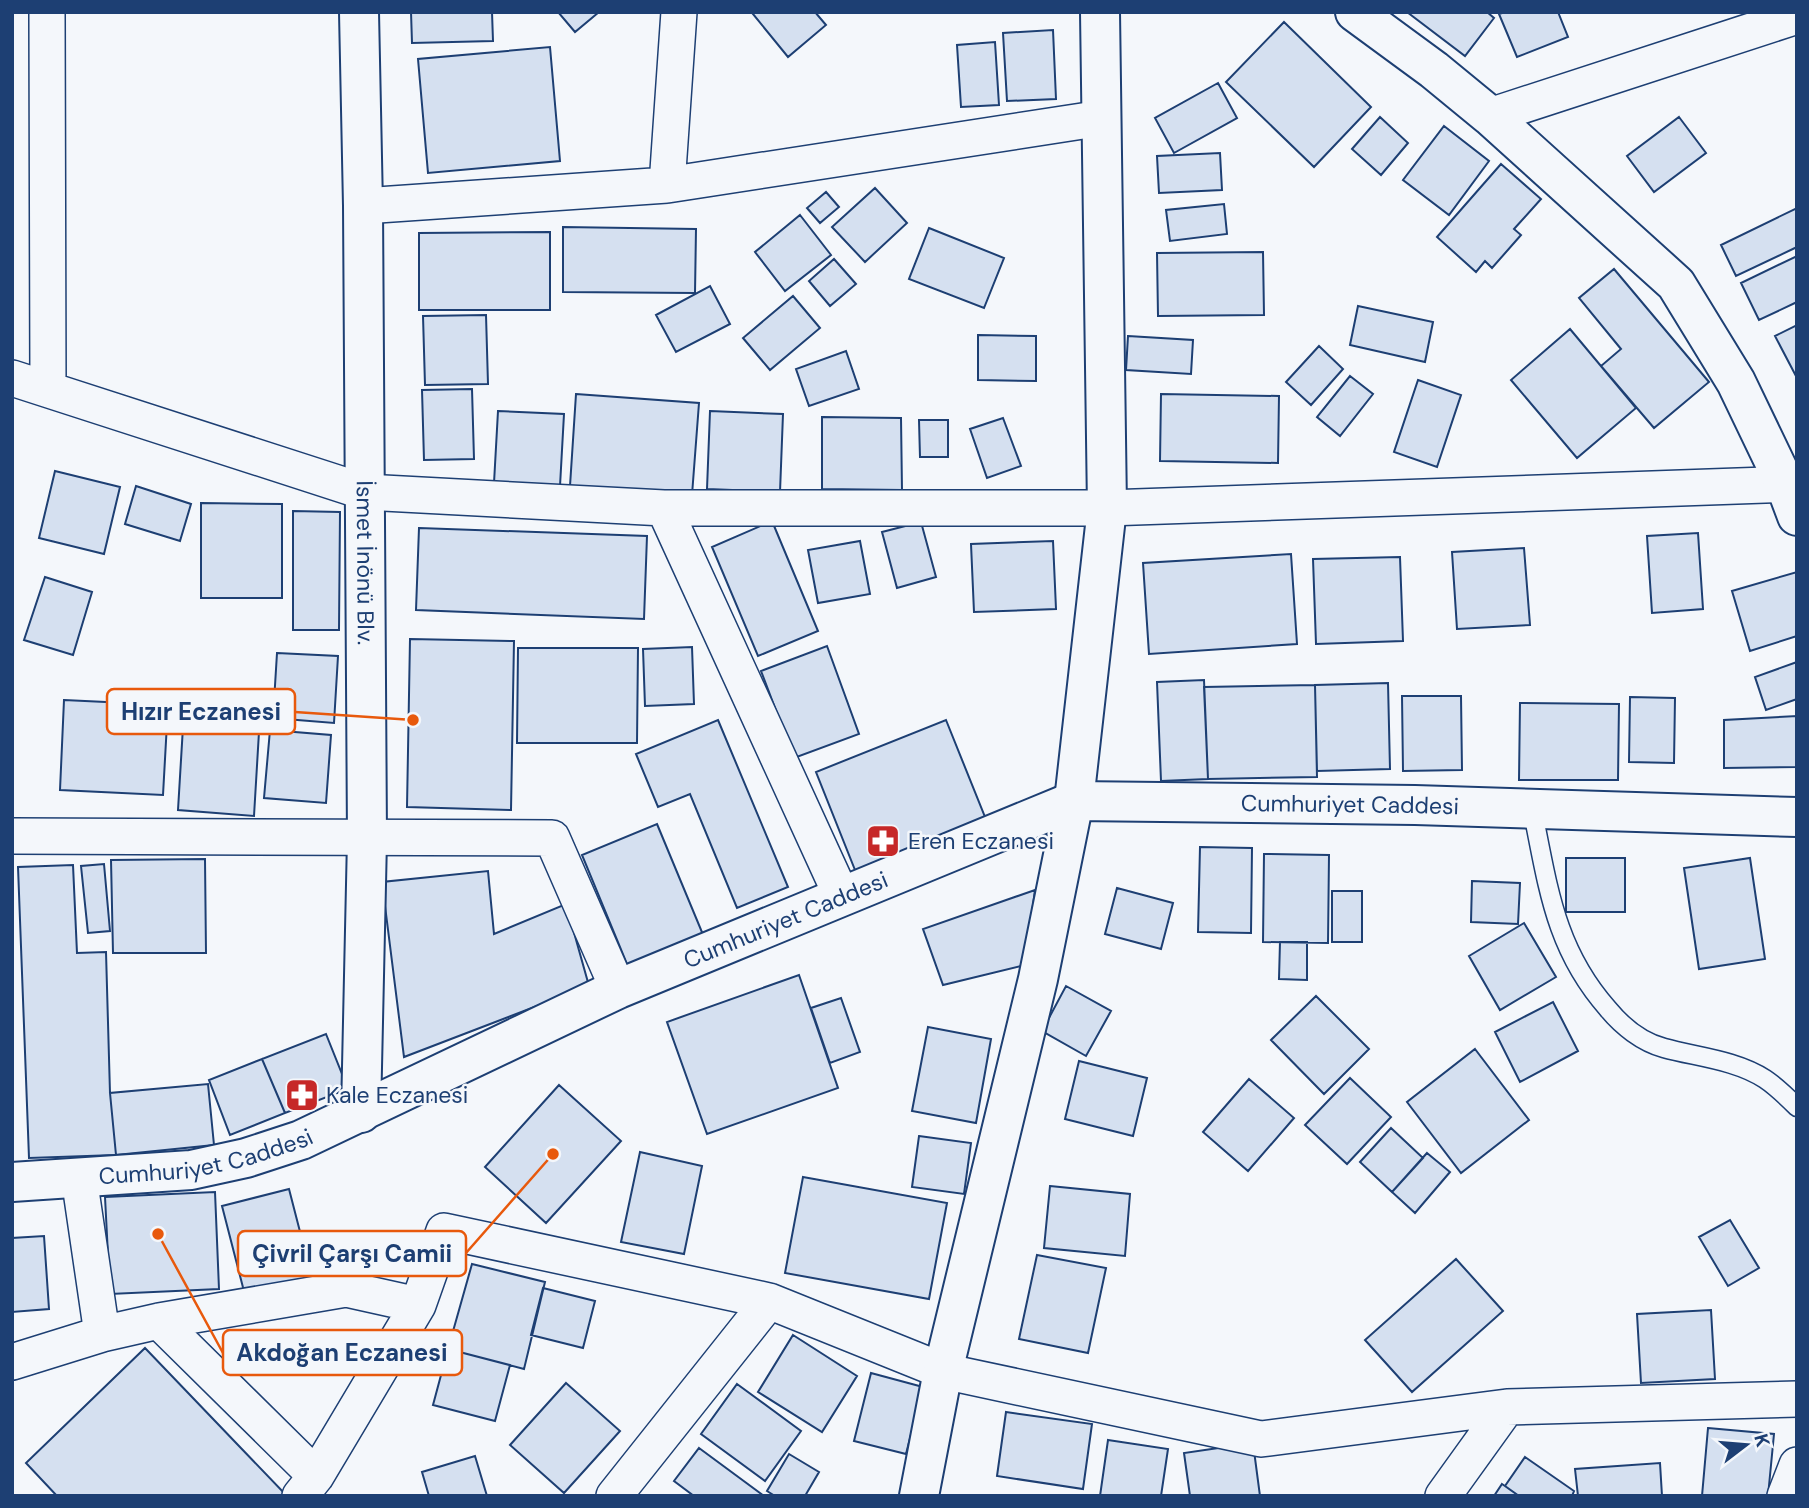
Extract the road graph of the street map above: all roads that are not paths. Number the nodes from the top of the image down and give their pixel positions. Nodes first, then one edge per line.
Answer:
1 (47, 12) edge
2 (359, 12) edge
3 (680, 12) edge
4 (1100, 12) edge
5 (1355, 12) edge
6 (1797, 16) edge
7 (1490, 116) junction
8 (1102, 118) junction
9 (667, 185) junction
10 (363, 206) junction
11 (12, 378) edge
12 (48, 389) junction
13 (365, 492) junction
14 (1793, 495) edge
15 (664, 508) junction
16 (1108, 508) junction
17 (1074, 801) junction
18 (1532, 808) junction
19 (1797, 817) edge
20 (12, 836) edge
21 (367, 839) junction
22 (842, 897) junction
23 (618, 989) junction
24 (1797, 1107) edge
25 (360, 1112) junction
26 (79, 1177) junction
27 (12, 1182) edge
28 (769, 1301) junction
29 (418, 1305) junction
30 (159, 1321) junction
31 (102, 1334) junction
32 (12, 1362) edge
33 (943, 1371) junction
34 (1797, 1399) edge
35 (1507, 1408) junction
36 (1797, 1465) edge
37 (308, 1486) edge
38 (614, 1496) edge
39 (919, 1496) edge
40 (1443, 1496) edge
41 (1785, 1496) edge

1 - 12 street
2 - 10 main road, İsmet İnönü Blv.
3 - 9 street
4 - 8 main road
5 - 7 main road
6 - 7 street
7 - 14 main road
8 - 9 street
8 - 16 main road
9 - 10 street
10 - 13 main road, İsmet İnönü Blv.
11 - 12 street
12 - 13 street
13 - 15 street
13 - 21 main road, İsmet İnönü Blv.
14 - 16 street
15 - 16 street
15 - 22 street
16 - 17 main road
17 - 18 main road, Cumhuriyet Caddesi
17 - 22 main road, Cumhuriyet Caddesi
17 - 33 main road
18 - 19 main road, Cumhuriyet Caddesi
18 - 24 lane
20 - 21 street
21 - 23 street
21 - 25 main road, İsmet İnönü Blv.
22 - 23 main road, Cumhuriyet Caddesi
23 - 25 main road, Cumhuriyet Caddesi
25 - 26 main road, Cumhuriyet Caddesi
26 - 27 main road, Cumhuriyet Caddesi
26 - 31 street
28 - 29 street
28 - 33 street
28 - 38 street
29 - 30 street
29 - 37 street
30 - 31 street
30 - 37 street
31 - 32 street
33 - 35 street
33 - 39 main road
34 - 35 street
35 - 40 street
36 - 41 street

